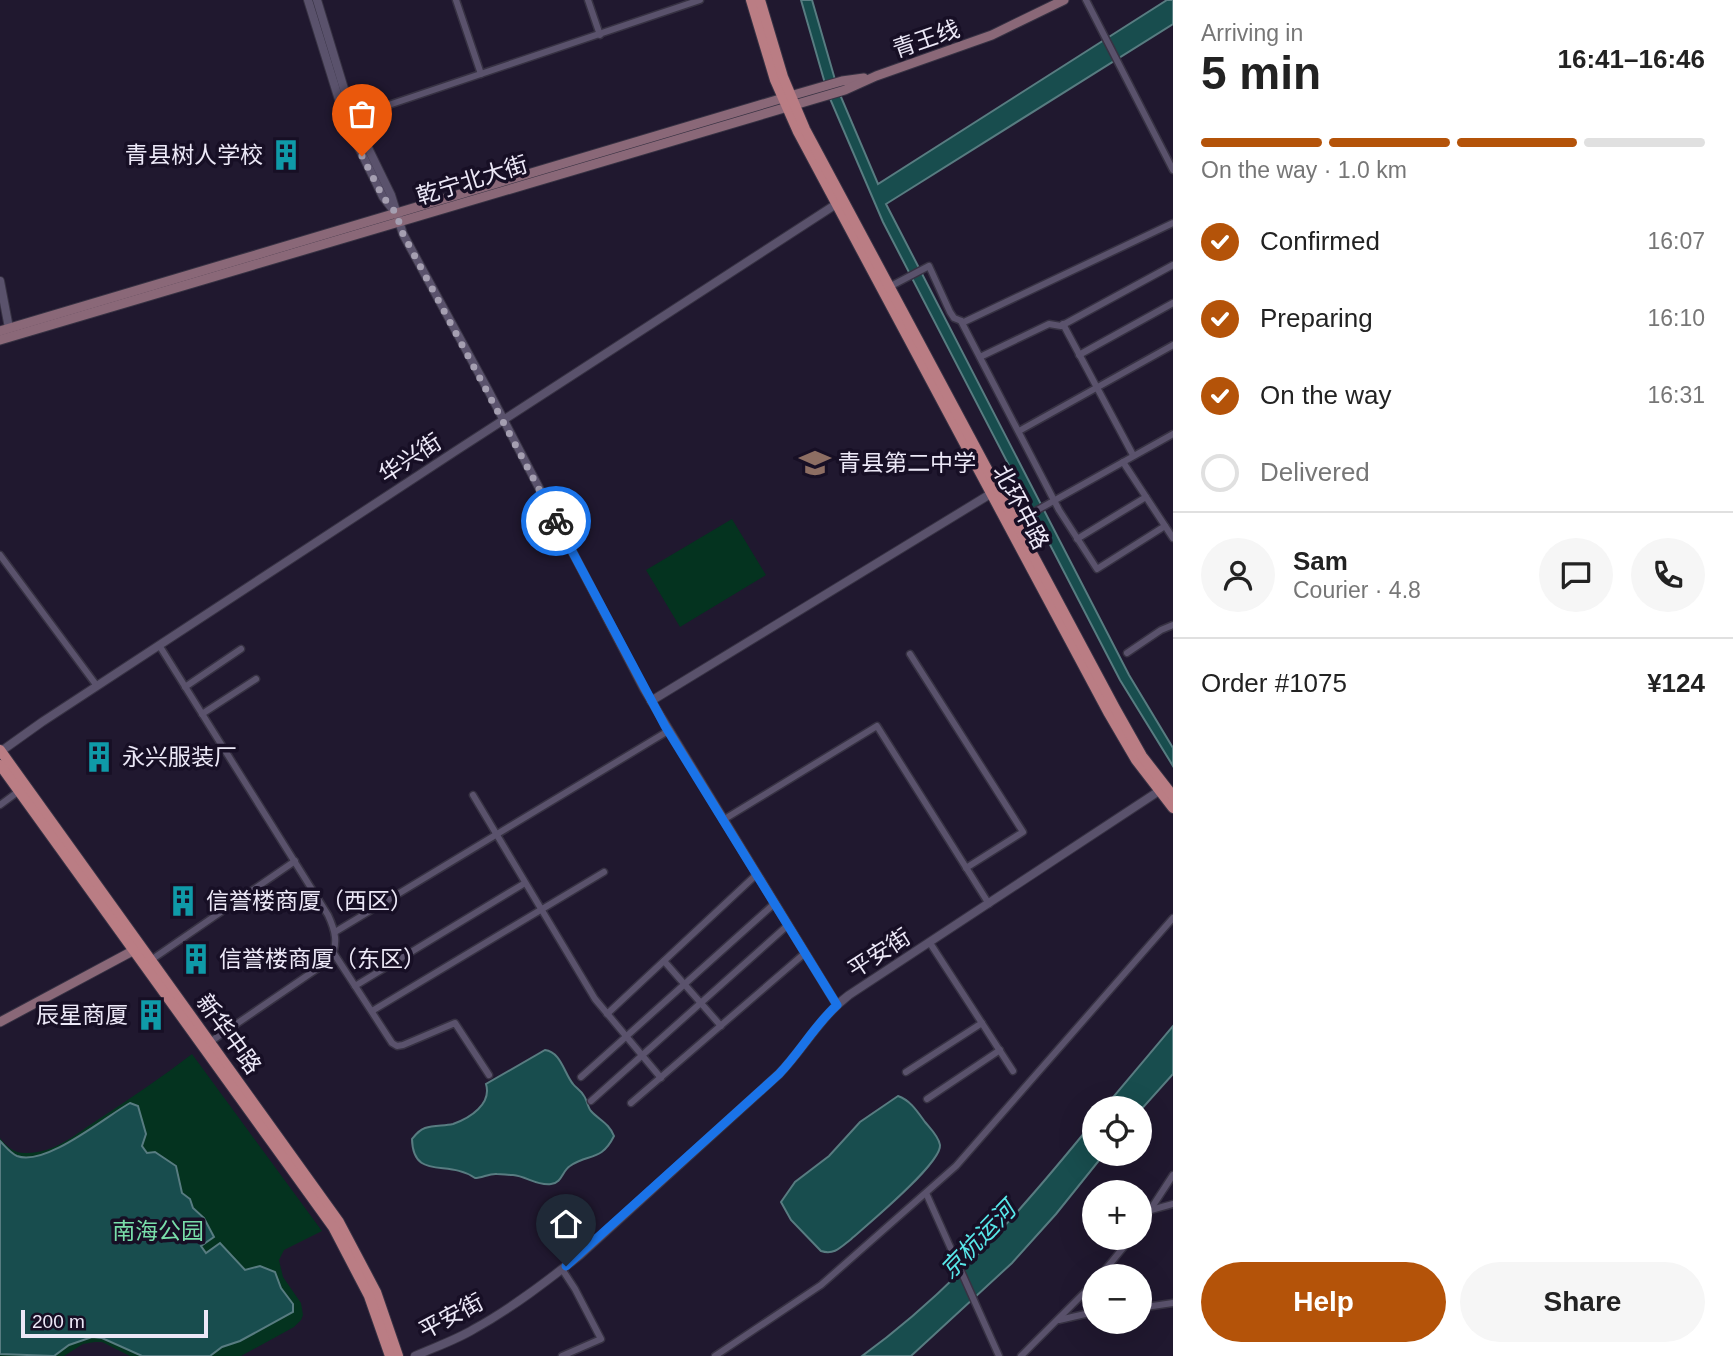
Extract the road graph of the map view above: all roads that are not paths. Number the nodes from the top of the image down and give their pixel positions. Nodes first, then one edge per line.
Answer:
1 (308, 0) edge
2 (317, 0) edge
3 (456, 0) edge
4 (588, 0) edge
5 (700, 0) edge
6 (751, 0) edge
7 (760, 0) edge
8 (1063, 0) edge
9 (1086, 0) edge
10 (600, 35) junction
11 (481, 74) junction
12 (843, 86) joint
13 (788, 101) junction
14 (353, 117) junction
15 (1173, 170) edge
16 (841, 202) junction
17 (397, 218) junction
18 (1173, 223) edge
19 (1173, 265) edge
20 (0, 281) edge
21 (891, 286) junction
22 (1173, 303) edge
23 (961, 321) junction
24 (1063, 324) junction
25 (5, 329) edge
26 (0, 340) edge
27 (1173, 345) edge
28 (1079, 355) junction
29 (980, 357) junction
30 (1097, 387) junction
31 (503, 419) junction
32 (1019, 431) junction
33 (1173, 434) edge
34 (1133, 456) junction
35 (1123, 462) junction
36 (992, 493) junction
37 (1146, 497) junction
38 (1056, 501) junction
39 (1016, 522) junction
40 (1165, 526) junction
41 (1173, 538) edge
42 (1077, 539) junction
43 (0, 555) edge
44 (1173, 625) edge
45 (159, 645) junction
46 (241, 649) dead end
47 (1127, 653) dead end
48 (910, 654) dead end
49 (256, 679) dead end
50 (97, 686) junction
51 (185, 687) junction
52 (651, 701) junction
53 (202, 714) junction
54 (668, 731) junction
55 (0, 752) edge
56 (0, 765) edge
57 (19, 790) junction
58 (1159, 791) junction
59 (473, 794) dead end
60 (1173, 796) edge
61 (0, 806) edge
62 (1173, 808) edge
63 (723, 820) junction
64 (496, 834) junction
65 (295, 861) junction
66 (967, 868) junction
67 (604, 872) dead end
68 (757, 874) junction
69 (525, 883) junction
70 (775, 903) junction
71 (989, 904) junction
72 (541, 909) junction
73 (1173, 918) edge
74 (788, 925) junction
75 (335, 932) junction
76 (930, 943) junction
77 (137, 948) junction
78 (333, 952) junction
79 (805, 953) junction
80 (151, 960) junction
81 (664, 961) junction
82 (684, 984) junction
83 (355, 986) junction
84 (701, 1003) junction
85 (837, 1005) junction
86 (372, 1012) junction
87 (607, 1014) junction
88 (0, 1022) edge
89 (982, 1023) junction
90 (721, 1026) junction
91 (626, 1037) junction
92 (210, 1042) junction
93 (999, 1050) junction
94 (642, 1056) junction
95 (1013, 1071) dead end
96 (906, 1072) dead end
97 (489, 1075) dead end
98 (581, 1077) dead end
99 (661, 1078) junction
100 (927, 1099) dead end
101 (592, 1101) dead end
102 (631, 1103) dead end
103 (1173, 1175) edge
104 (926, 1193) junction
105 (1173, 1203) edge
106 (1152, 1208) edge
107 (1152, 1210) edge
108 (1121, 1250) edge
109 (1110, 1264) edge
110 (562, 1269) junction
111 (1082, 1296) edge
112 (1173, 1303) edge
113 (1152, 1306) edge
114 (1082, 1315) edge
115 (1059, 1320) junction
116 (390, 1356) edge
117 (398, 1356) edge
118 (415, 1356) edge
119 (562, 1356) edge
120 (715, 1356) edge
121 (999, 1356) edge
122 (1021, 1356) edge

1 - 17 street
2 - 14 street
3 - 11 street
4 - 10 street
5 - 10 street
6 - 13 main road
7 - 13 main road
8 - 12 main road, 青王线
9 - 15 street
10 - 11 street
11 - 14 street
12 - 13 main road, 乾宁北大街
13 - 16 main road, 北环中路
13 - 17 main road, 乾宁北大街
14 - 17 street
16 - 21 main road, 北环中路
16 - 31 street, 华兴街
16 - 36 main road, 北环中路
17 - 25 main road, 乾宁北大街
17 - 26 main road, 乾宁北大街
17 - 31 street
18 - 23 street
19 - 24 street
20 - 25 street
21 - 23 street
21 - 39 main road, 北环中路
22 - 28 street
23 - 29 street
24 - 28 street
24 - 29 street
27 - 30 street
28 - 30 street
29 - 32 street
30 - 32 street
30 - 34 street
31 - 45 street, 华兴街
31 - 52 street
32 - 38 street
33 - 34 street
34 - 35 street
35 - 37 street
35 - 38 street
36 - 52 street
36 - 58 main road, 北环中路
37 - 40 street
37 - 42 street
38 - 39 street
38 - 42 street
39 - 60 main road, 北环中路
40 - 41 street
40 - 42 street
43 - 50 street
44 - 47 street
45 - 50 street, 华兴街
45 - 51 street
46 - 51 street
48 - 66 street
49 - 53 street
50 - 55 street, 华兴街
51 - 53 street
52 - 54 street
53 - 65 street
54 - 63 street
54 - 64 street
55 - 77 main road, 新华中路
56 - 57 main road, 新华中路
57 - 61 street
57 - 77 main road, 新华中路
58 - 62 main road, 北环中路
58 - 71 street, 平安街
59 - 64 street
63 - 66 street
63 - 68 street
64 - 69 street
64 - 75 street
65 - 75 street
65 - 80 street
66 - 71 street
67 - 72 street
68 - 70 street
68 - 81 street
69 - 72 street
69 - 83 street
70 - 74 street
70 - 82 street
71 - 76 street, 平安街
72 - 86 street
72 - 87 street
73 - 104 street
74 - 79 street
74 - 84 street
75 - 78 street
76 - 85 street, 平安街
76 - 89 street
77 - 80 main road, 新华中路
77 - 88 main road
77 - 116 main road, 新华中路
78 - 83 street
78 - 92 street
79 - 85 street
79 - 90 street
80 - 92 main road, 新华中路
81 - 82 street
81 - 87 street
82 - 84 street
82 - 91 street
83 - 86 street
84 - 90 street
84 - 94 street
85 - 110 street, 平安街
86 - 97 street
87 - 91 street
89 - 93 street
89 - 96 street
90 - 99 street
91 - 94 street
91 - 98 street
92 - 117 main road, 新华中路
93 - 95 street
93 - 100 street
94 - 99 street
94 - 101 street
99 - 102 street
103 - 106 street
104 - 120 street
104 - 121 street
105 - 107 street
108 - 109 street
110 - 118 street, 平安街
110 - 119 street
111 - 115 street
112 - 113 street
114 - 115 street
115 - 122 street

